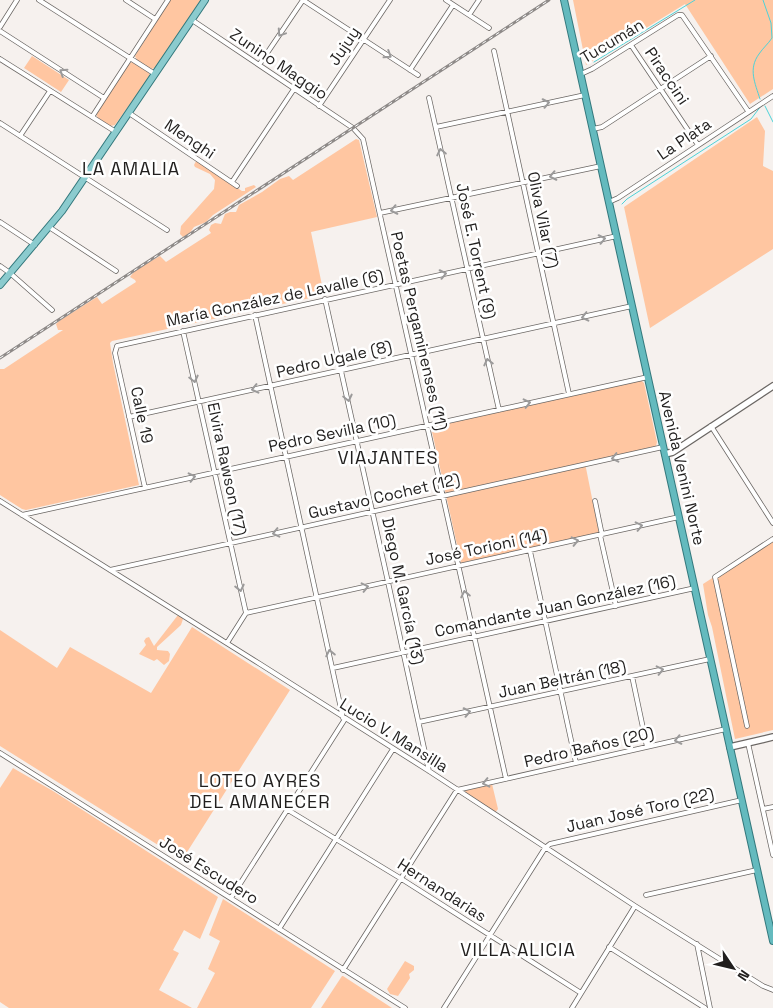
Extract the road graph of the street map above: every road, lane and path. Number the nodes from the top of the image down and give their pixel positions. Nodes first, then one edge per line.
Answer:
1 (17, 0) edge
2 (39, 0) edge
3 (126, 0) edge
4 (168, 0) edge
5 (205, 0) edge
6 (303, 0) edge
7 (390, 0) edge
8 (446, 0) edge
9 (479, 0) edge
10 (564, 0) edge
11 (454, 5) junction
12 (469, 15) junction
13 (155, 19) junction
14 (192, 20) junction
15 (489, 28) dead end
16 (0, 29) edge
17 (363, 39) junction
18 (631, 45) junction
19 (494, 51) dead end
20 (710, 56) junction
21 (0, 59) edge
22 (130, 59) junction
23 (259, 65) junction
24 (410, 70) junction
25 (155, 74) junction
26 (581, 74) junction
27 (418, 75) dead end
28 (294, 89) junction
29 (660, 89) junction
30 (50, 91) junction
31 (585, 94) junction
32 (773, 96) edge
33 (104, 98) junction
34 (429, 98) dead end
35 (319, 106) junction
36 (748, 111) junction
37 (507, 112) junction
38 (129, 113) junction
39 (92, 117) junction
40 (0, 123) edge
41 (436, 127) junction
42 (353, 128) joint
43 (593, 129) junction
44 (116, 132) junction
45 (20, 136) junction
46 (698, 145) junction
47 (601, 166) junction
48 (86, 178) junction
49 (232, 182) junction
50 (522, 183) junction
51 (237, 186) dead end
52 (452, 198) junction
53 (609, 202) junction
54 (380, 213) junction
55 (0, 222) edge
56 (49, 228) junction
57 (167, 230) dead end
58 (616, 236) junction
59 (35, 245) junction
60 (538, 253) junction
61 (0, 266) edge
62 (467, 269) junction
63 (116, 271) dead end
64 (10, 273) junction
65 (396, 284) junction
66 (0, 285) edge
67 (325, 299) junction
68 (632, 306) junction
69 (52, 310) dead end
70 (255, 315) junction
71 (553, 324) junction
72 (183, 331) junction
73 (483, 339) junction
74 (116, 348) joint
75 (412, 354) junction
76 (342, 370) junction
77 (648, 377) junction
78 (271, 386) junction
79 (773, 386) edge
80 (569, 394) junction
81 (199, 402) junction
82 (499, 410) junction
83 (129, 417) junction
84 (428, 425) junction
85 (711, 426) junction
86 (357, 440) junction
87 (664, 451) junction
88 (286, 455) junction
89 (214, 472) junction
90 (145, 488) junction
91 (443, 495) junction
92 (0, 501) edge
93 (595, 501) dead end
94 (373, 511) junction
95 (22, 515) junction
96 (679, 517) junction
97 (773, 523) edge
98 (302, 527) junction
99 (601, 535) junction
100 (773, 539) edge
101 (230, 543) junction
102 (530, 551) junction
103 (459, 567) junction
104 (110, 570) junction
105 (388, 582) junction
106 (694, 588) junction
107 (318, 598) junction
108 (616, 606) junction
109 (246, 613) junction
110 (545, 622) junction
111 (474, 637) junction
112 (227, 643) junction
113 (404, 652) junction
114 (710, 659) junction
115 (333, 668) junction
116 (632, 676) junction
117 (561, 693) junction
118 (490, 707) junction
119 (344, 718) junction
120 (419, 722) junction
121 (747, 726) dead end
122 (726, 730) junction
123 (773, 737) edge
124 (748, 743) junction
125 (647, 747) junction
126 (730, 747) junction
127 (393, 749) junction
128 (0, 753) edge
129 (576, 763) junction
130 (429, 771) junction
131 (506, 779) junction
132 (457, 790) junction
133 (742, 800) junction
134 (773, 807) edge
135 (763, 809) junction
136 (288, 810) junction
137 (336, 839) junction
138 (544, 848) junction
139 (773, 855) edge
140 (757, 870) junction
141 (400, 878) junction
142 (646, 895) dead end
143 (231, 898) junction
144 (635, 906) junction
145 (279, 929) junction
146 (489, 936) junction
147 (773, 941) edge
148 (696, 944) junction
149 (609, 948) junction
150 (343, 970) junction
151 (773, 990) edge
152 (581, 994) junction
153 (405, 1008) edge
154 (444, 1008) edge
155 (572, 1008) edge
156 (705, 1008) edge
157 (710, 1008) edge

1 - 16 street
2 - 22 street
3 - 13 street
4 - 13 street
5 - 14 main road
6 - 17 street
6 -> 23 street
7 - 17 street, Jujuy
8 - 11 street
9 - 12 street
10 - 26 highway, Avenida Venini Norte
11 - 12 street
11 - 24 street
12 - 15 street
13 - 22 street
14 - 23 street, Zunino Maggio
14 - 25 main road
33 -> 16 street
17 -> 24 street
17 - 35 street, Jujuy
18 - 20 street, Tucumán
18 - 26 street, Tucumán
18 - 29 street, Piraccini
19 - 37 street, Oliva Vilar (7)
20 - 29 street
20 - 36 street
21 - 30 street
22 - 25 street
22 - 33 street
23 - 28 street, Zunino Maggio
24 - 27 street
25 - 38 main road
26 - 31 highway, Avenida Venini Norte
28 - 35 street, Zunino Maggio
28 - 49 street
29 - 43 street
29 - 46 street, Piraccini
30 - 39 street
30 - 45 street
37 -> 31 street
31 - 43 highway, Avenida Venini Norte
32 - 36 street, La Plata
33 - 39 street
34 - 41 street, José E. Torrent (9)
35 - 42 street, Zunino Maggio
36 - 46 street, La Plata
37 - 41 street
37 - 50 street, Oliva Vilar (7)
38 - 44 main road
38 - 49 street, Menghi
39 - 44 street
40 - 45 street
52 -> 41 street, José E. Torrent (9)
42 - 54 street, Poetas Pergaminenses (11)
43 - 47 highway, Avenida Venini Norte
44 - 48 main road
45 - 48 street
46 - 53 street, La Plata
47 -> 50 street
47 - 53 highway, Avenida Venini Norte
48 - 56 main road
48 - 57 street
49 - 51 street, Menghi
50 - 52 street
50 - 60 street, Oliva Vilar (7)
52 -> 54 street
52 - 62 street, José E. Torrent (9)
53 - 58 highway, Avenida Venini Norte
54 - 65 street, Poetas Pergaminenses (11)
55 - 59 street
56 - 59 main road
56 - 63 street
60 -> 58 street, María González de Lavalle (6)
58 - 68 highway, Avenida Venini Norte
59 - 64 main road
60 - 62 street, María González de Lavalle (6)
60 - 71 street, Oliva Vilar (7)
61 - 64 street
65 -> 62 street, María González de Lavalle (6)
62 - 73 street, José E. Torrent (9)
64 - 66 main road
64 - 69 street
65 - 67 street, María González de Lavalle (6)
65 - 75 street, Poetas Pergaminenses (11)
67 - 70 street, María González de Lavalle (6)
67 - 76 street, Diego M. García (13)
68 -> 71 street, Pedro Ugale (8)
68 - 77 highway, Avenida Venini Norte
70 - 72 street, María González de Lavalle (6)
70 - 78 street
71 - 73 street, Pedro Ugale (8)
71 - 80 street, Oliva Vilar (7)
72 - 74 street, María González de Lavalle (6)
72 -> 81 street, Elvira Rawson (17)
73 - 75 street, Pedro Ugale (8)
82 -> 73 street, José E. Torrent (9)
74 - 83 street, Calle 19
75 - 76 street, Pedro Ugale (8)
75 - 84 street, Poetas Pergaminenses (11)
76 - 78 street, Pedro Ugale (8)
76 -> 86 street, Diego M. García (13)
77 - 80 street, Pedro Sevilla (10)
77 - 87 highway, Avenida Venini Norte
78 -> 81 street, Pedro Ugale (8)
78 - 88 street
79 - 85 main road
82 -> 80 street, Pedro Sevilla (10)
81 - 83 street, Pedro Ugale (8)
81 - 89 street, Elvira Rawson (17)
82 - 84 street, Pedro Sevilla (10)
83 - 90 street, Calle 19
84 - 86 street, Pedro Sevilla (10)
84 - 91 street, Poetas Pergaminenses (11)
85 - 87 main road
85 - 97 street
86 - 88 street, Pedro Sevilla (10)
86 - 94 street, Diego M. García (13)
87 -> 91 street, Gustavo Cochet (12)
87 - 96 highway, Avenida Venini Norte
88 - 89 street, Pedro Sevilla (10)
88 - 98 street
90 -> 89 street, Pedro Sevilla (10)
89 - 101 street, Elvira Rawson (17)
90 - 95 street, Pedro Sevilla (10)
91 - 94 street, Gustavo Cochet (12)
91 - 103 street, Poetas Pergaminenses (11)
92 - 95 street, Lucio V. Mansilla
93 - 99 street
94 - 98 street, Gustavo Cochet (12)
94 - 105 street, Diego M. García (13)
95 - 104 street, Lucio V. Mansilla
99 -> 96 street, José Torioni (14)
96 - 106 highway, Avenida Venini Norte
98 -> 101 street, Gustavo Cochet (12)
98 - 107 street
102 -> 99 street, José Torioni (14)
99 - 108 street
100 - 121 street
101 - 104 street, Gustavo Cochet (12)
101 -> 109 street, Elvira Rawson (17)
102 - 103 street, José Torioni (14)
102 - 110 street
103 - 105 street, José Torioni (14)
111 -> 103 street, Poetas Pergaminenses (11)
104 - 112 street, Lucio V. Mansilla
107 -> 105 street, José Torioni (14)
105 - 113 street, Diego M. García (13)
106 - 108 street, Comandante Juan González (16)
106 - 114 highway, Avenida Venini Norte
107 - 109 street, José Torioni (14)
115 -> 107 street
108 - 110 street, Comandante Juan González (16)
109 - 112 street
110 - 111 street, Comandante Juan González (16)
110 - 117 street
111 - 113 street, Comandante Juan González (16)
111 - 118 street, Poetas Pergaminenses (11)
112 - 119 street, Lucio V. Mansilla
113 - 115 street, Comandante Juan González (16)
113 - 120 street, Diego M. García (13)
116 -> 114 street, Juan Beltrán (18)
114 - 122 highway, Avenida Venini Norte
115 - 119 street
116 - 117 street, Juan Beltrán (18)
116 - 125 street
117 - 118 street, Juan Beltrán (18)
117 - 129 street
120 -> 118 street, Juan Beltrán (18)
118 - 131 street, Poetas Pergaminenses (11)
119 - 127 street, Lucio V. Mansilla
119 - 136 street
120 - 130 street, Diego M. García (13)
122 -> 125 street, Pedro Baños (20)
122 - 126 highway, Avenida Venini Norte
123 - 124 main road
124 - 126 main road
124 - 135 street
125 - 129 street, Pedro Baños (20)
126 - 133 highway, Avenida Venini Norte
127 - 130 street, Lucio V. Mansilla
127 - 137 street
128 - 143 street, José Escudero
129 - 131 street, Pedro Baños (20)
130 - 132 street, Lucio V. Mansilla
131 -> 132 street, Pedro Baños (20)
132 - 138 street, Lucio V. Mansilla
132 - 141 street
133 - 138 street, Juan José Toro (22)
133 - 140 highway, Avenida Venini Norte
134 - 135 street
135 - 139 street
136 - 137 street, Hernandarias
136 - 143 street
137 - 141 street, Hernandarias
137 - 145 street
138 - 144 street, Lucio V. Mansilla
138 - 146 street
140 - 142 street
140 - 147 highway, Avenida Venini Norte
141 - 146 street, Hernandarias
141 - 150 street
143 - 145 street, José Escudero
144 - 148 street, Lucio V. Mansilla
144 - 149 street
145 - 150 street, José Escudero
146 - 152 street, Hernandarias
146 - 154 street
148 - 151 street, Lucio V. Mansilla
148 - 157 street
149 - 152 street
149 - 156 street
150 - 153 street, José Escudero
152 - 155 street

